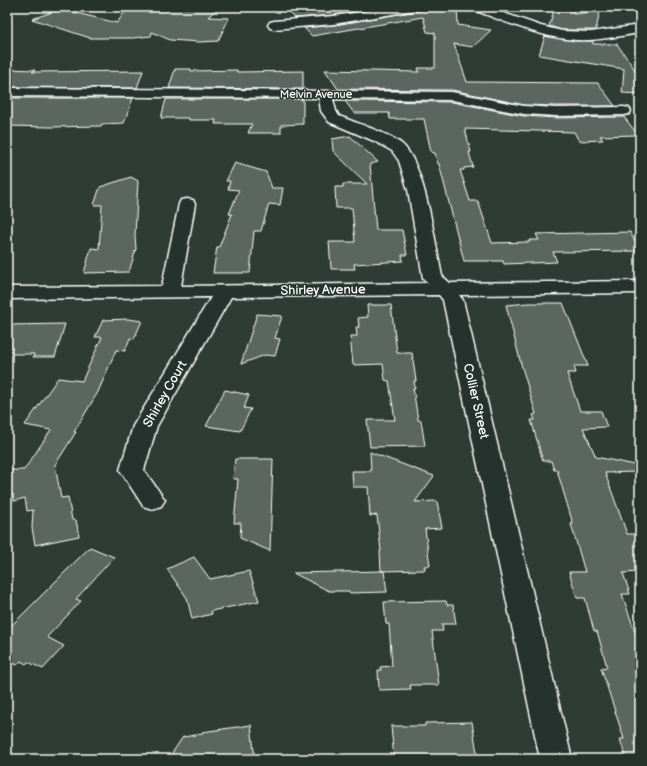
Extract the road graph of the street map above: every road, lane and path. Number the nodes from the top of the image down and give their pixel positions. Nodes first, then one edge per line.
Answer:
1 (416, 7) edge
2 (475, 7) edge
3 (274, 24) dead end
4 (640, 29) edge
5 (7, 92) edge
6 (326, 95) junction
7 (624, 111) dead end
8 (187, 204) dead end
9 (640, 287) edge
10 (445, 289) junction
11 (223, 291) junction
12 (170, 292) junction
13 (7, 293) edge
14 (152, 500) dead end
15 (556, 759) edge

1 - 3 street
2 - 4 street
5 - 6 street, Melvin Avenue
6 - 7 street, Melvin Avenue
6 - 10 street, Collier Street
8 - 12 street
9 - 10 street, Shirley Avenue
10 - 11 street, Shirley Avenue
10 - 15 street, Collier Street
11 - 12 street, Shirley Avenue
11 - 14 street, Shirley Court
12 - 13 street, Shirley Avenue

